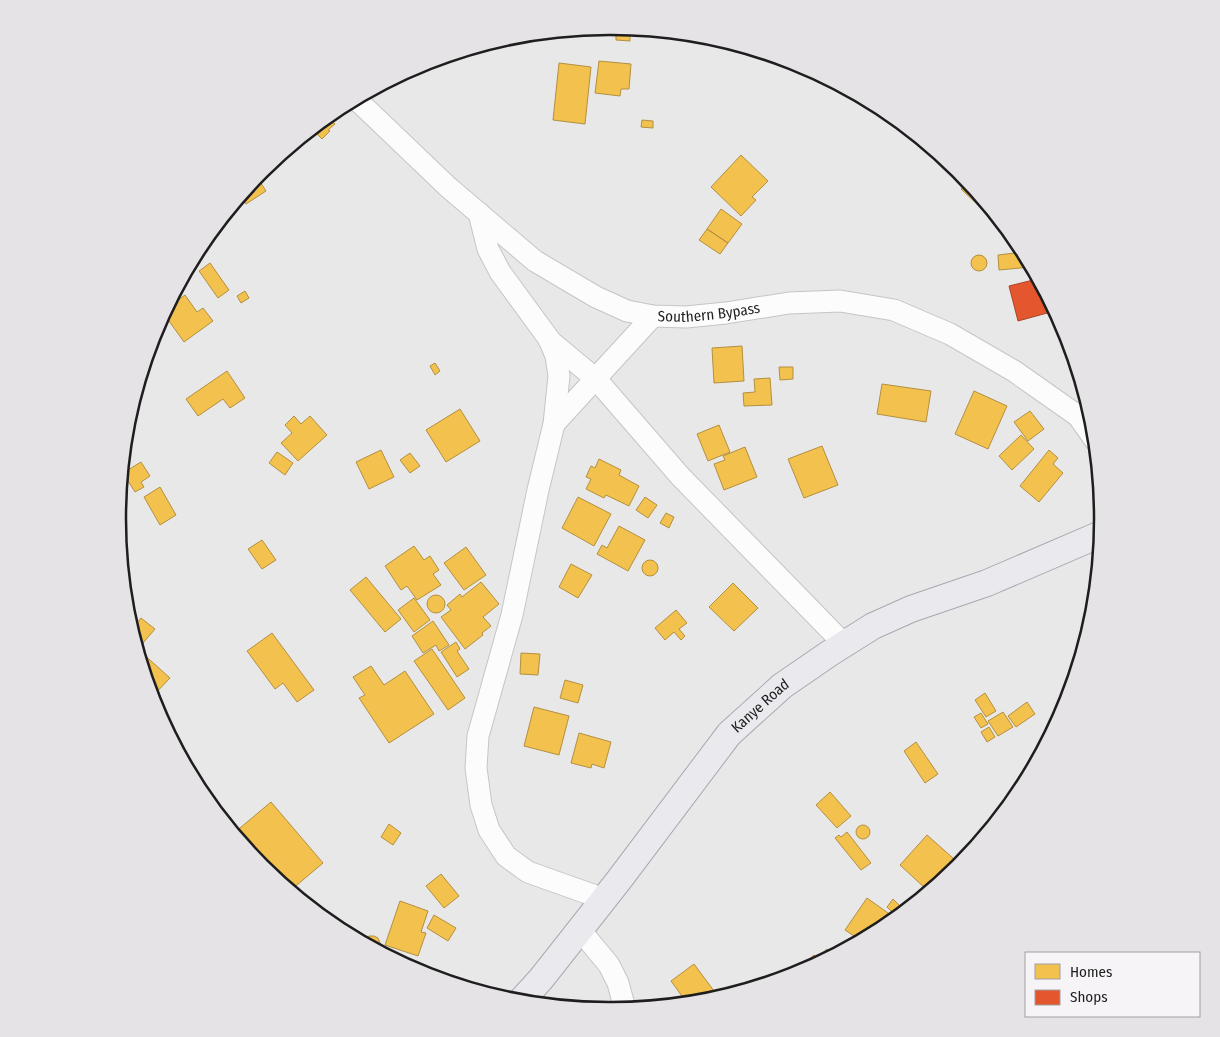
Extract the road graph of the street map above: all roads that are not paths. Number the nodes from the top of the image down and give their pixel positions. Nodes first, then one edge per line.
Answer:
1 (361, 104) edge
2 (479, 213) junction
3 (653, 316) junction
4 (548, 339) junction
5 (596, 379) junction
6 (554, 424) junction
7 (1084, 425) edge
8 (1093, 538) edge
9 (844, 644) junction
10 (604, 898) junction
11 (580, 930) junction
12 (527, 995) edge
13 (624, 1002) edge

1 - 2 street, Southern Bypass
2 - 3 street, Southern Bypass
2 - 4 street
3 - 5 street
3 - 7 street, Southern Bypass
4 - 5 street
4 - 6 street
5 - 6 street
5 - 9 street
6 - 10 street
8 - 9 main road, Kanye Road
9 - 10 main road, Kanye Road
10 - 11 main road, Kanye Road
11 - 12 main road, Kanye Road
11 - 13 street

